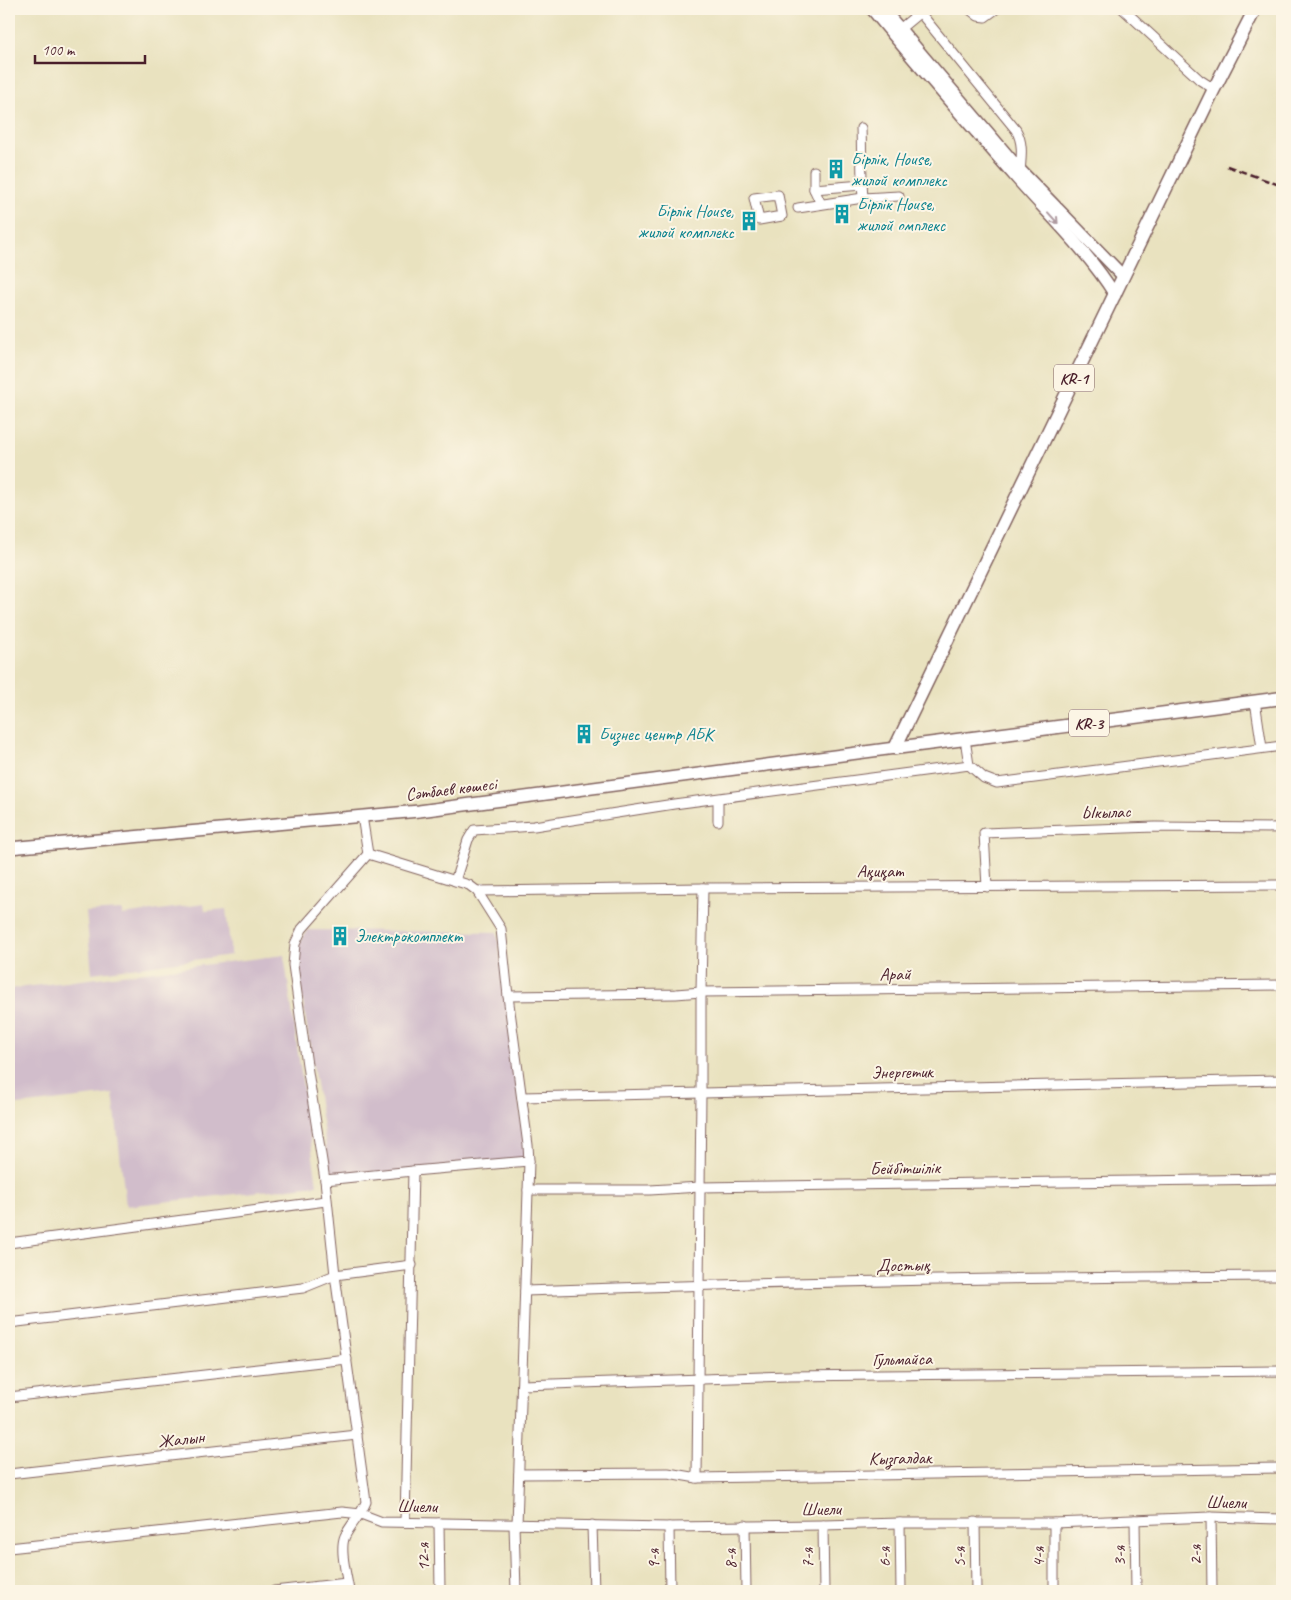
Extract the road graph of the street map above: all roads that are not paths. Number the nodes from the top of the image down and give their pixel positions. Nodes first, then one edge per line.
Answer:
1 (872, 9) edge
2 (884, 9) edge
3 (969, 9) edge
4 (996, 9) edge
5 (1123, 9) edge
6 (1255, 9) edge
7 (920, 10) edge
8 (896, 32) junction
9 (1214, 89) junction
10 (860, 128) dead end
11 (814, 171) dead end
12 (1020, 176) junction
13 (862, 185) junction
14 (814, 189) junction
15 (899, 196) dead end
16 (863, 198) junction
17 (821, 204) junction
18 (798, 208) dead end
19 (1123, 276) junction
20 (1115, 295) junction
21 (1282, 698) edge
22 (1255, 701) junction
23 (966, 739) junction
24 (1282, 746) edge
25 (895, 748) junction
26 (1262, 748) junction
27 (968, 765) junction
28 (718, 800) junction
29 (362, 816) junction
30 (718, 821) dead end
31 (1282, 828) edge
32 (9, 848) edge
33 (368, 854) junction
34 (455, 880) junction
35 (1282, 885) edge
36 (987, 887) junction
37 (703, 888) junction
38 (477, 891) junction
39 (1282, 985) edge
40 (701, 992) junction
41 (508, 996) junction
42 (1282, 1080) edge
43 (702, 1093) junction
44 (522, 1097) junction
45 (529, 1161) junction
46 (414, 1171) junction
47 (1282, 1179) edge
48 (325, 1180) junction
49 (700, 1187) junction
50 (528, 1190) junction
51 (326, 1200) junction
52 (9, 1242) edge
53 (412, 1265) junction
54 (335, 1275) junction
55 (1282, 1276) edge
56 (700, 1285) junction
57 (525, 1291) junction
58 (9, 1323) edge
59 (347, 1359) junction
60 (1282, 1371) edge
61 (698, 1380) junction
62 (522, 1385) junction
63 (9, 1397) edge
64 (357, 1435) junction
65 (1282, 1468) edge
66 (9, 1474) edge
67 (519, 1474) junction
68 (697, 1478) junction
69 (361, 1514) junction
70 (1211, 1517) junction
71 (1282, 1519) edge
72 (1135, 1520) junction
73 (405, 1522) junction
74 (900, 1522) junction
75 (975, 1522) junction
76 (439, 1523) junction
77 (1054, 1523) junction
78 (516, 1525) junction
79 (592, 1525) junction
80 (745, 1525) junction
81 (823, 1525) junction
82 (669, 1527) junction
83 (9, 1548) edge
84 (348, 1587) edge
85 (274, 1591) edge
86 (440, 1591) edge
87 (516, 1591) edge
88 (594, 1591) edge
89 (670, 1591) edge
90 (746, 1591) edge
91 (824, 1591) edge
92 (901, 1591) edge
93 (976, 1591) edge
94 (1054, 1591) edge
95 (1136, 1591) edge
96 (1212, 1591) edge

1 - 8 main road
2 - 8 main road
3 - 4 street
5 - 9 street
6 - 9 main road, KR-1
7 - 8 street
7 - 12 street
8 - 12 main road
9 - 19 main road, KR-1
10 - 13 street
11 - 14 street
12 - 19 main road
12 -> 20 main road
13 - 14 street
13 - 16 street
14 - 17 street
15 - 16 street
16 - 17 street
17 - 18 street
19 - 20 main road, KR-1
20 - 25 main road, KR-1
21 - 22 main road, KR-3
22 - 23 main road, KR-3
22 - 26 street
23 - 25 main road, KR-3
23 - 27 street
24 - 26 street
25 - 29 main road, Сәтбаев көшесі / KR-3
26 - 27 street
27 - 28 street
28 - 30 street
28 - 34 street
29 - 32 main road, Сәтбаев көшесі / KR-3
29 - 33 street
31 - 36 street, Ыкылас
33 - 34 street
33 - 48 street
34 - 38 street
35 - 36 street, Ақиқат
36 - 37 street, Ақиқат
37 - 38 street, Ақиқат
37 - 40 street
38 - 41 street
39 - 40 street, Арай
40 - 41 street, Арай
40 - 43 street
41 - 44 street
42 - 43 street, Энергетик
43 - 44 street, Энергетик
43 - 49 street
44 - 45 street
45 - 46 street
45 - 50 street
46 - 48 street
46 - 53 street
47 - 49 street, Бейбітшілік
48 - 51 street
49 - 50 street, Бейбітшілік
49 - 56 street
50 - 57 street
51 - 52 street
51 - 54 street
53 - 54 street
53 - 73 street
54 - 58 street
54 - 59 street
55 - 56 street, Достық
56 - 57 street, Достық
56 - 61 street
57 - 62 street
59 - 63 street
59 - 64 street
60 - 61 street, Гульмайса
61 - 62 street, Гульмайса
61 - 68 street
62 - 67 street
64 - 66 street, Жалын
64 - 69 street
65 - 68 street, Кызгалдак
67 - 68 street, Кызгалдак
67 - 78 street
69 - 73 street, Шиели
69 - 83 street, Шиели
69 - 84 street
70 - 71 street, Шиели
70 - 72 street, Шиели
70 - 96 street, 2-я
72 - 77 street, Шиели
72 - 95 street, 3-я
73 - 76 street, Шиели
74 - 75 street, Шиели
74 - 81 street, Шиели
74 - 92 street, 6-я
75 - 77 street, Шиели
75 - 93 street, 5-я
76 - 78 street, Шиели
76 - 86 street, 12-я
77 - 94 street, 4-я
78 - 79 street, Шиели
78 - 87 street
79 - 82 street, Шиели
79 - 88 street
80 - 81 street, Шиели
80 - 82 street, Шиели
80 - 90 street, 8-я
81 - 91 street, 7-я
82 - 89 street, 9-я
84 - 85 street

